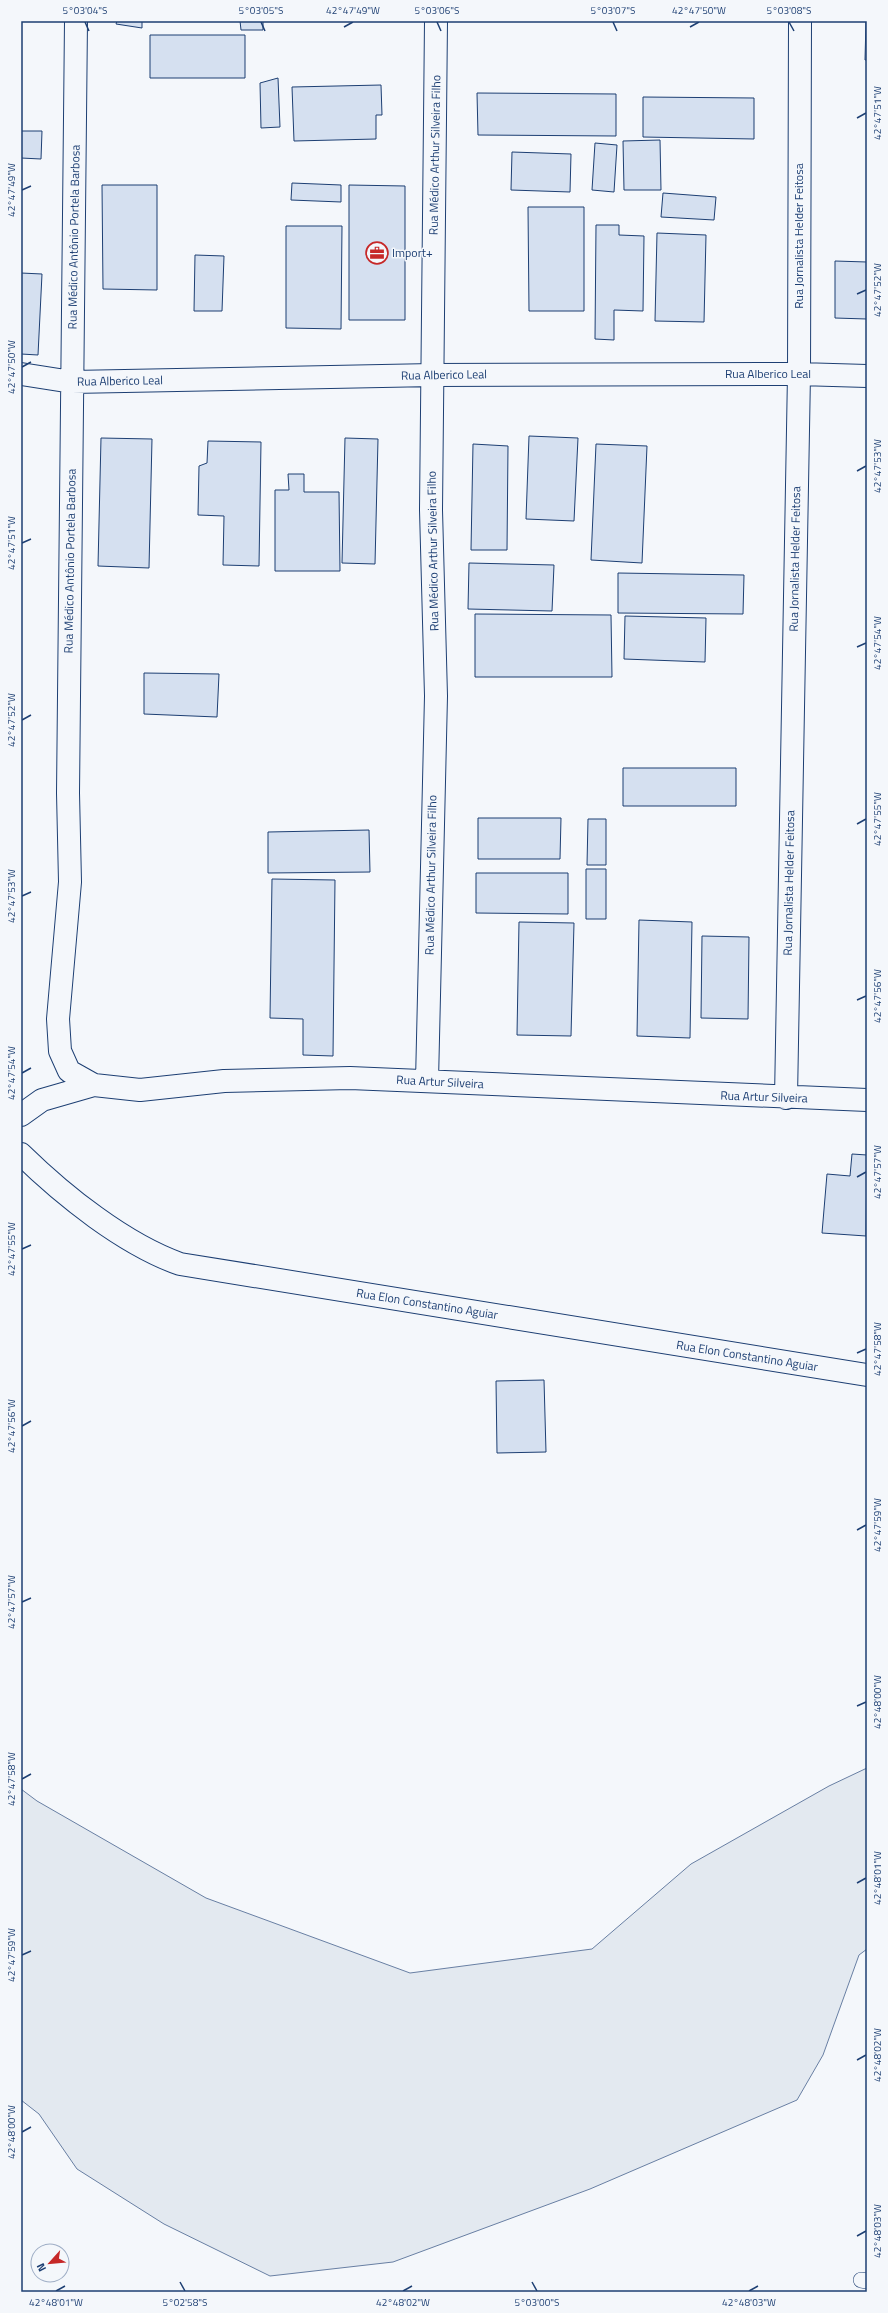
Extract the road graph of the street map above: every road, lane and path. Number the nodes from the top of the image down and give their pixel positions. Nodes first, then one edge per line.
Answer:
1 (76, 21) edge
2 (436, 21) edge
3 (800, 21) edge
4 (21, 374) edge
5 (799, 374) junction
6 (433, 375) junction
7 (867, 376) edge
8 (72, 382) junction
9 (427, 1081) junction
10 (94, 1085) junction
11 (786, 1098) junction
12 (867, 1100) edge
13 (21, 1115) edge
14 (21, 1154) edge
15 (867, 1375) edge

1 - 8 street, Rua Médico Antônio Portela Barbosa
2 - 6 street, Rua Médico Arthur Silveira Filho
3 - 5 street, Rua Jornalista Helder Feitosa
4 - 8 street, Rua Alberico Leal
5 - 6 street, Rua Alberico Leal
5 - 7 street, Rua Alberico Leal
5 - 11 street, Rua Jornalista Helder Feitosa
6 - 8 street, Rua Alberico Leal
6 - 9 street, Rua Médico Arthur Silveira Filho
8 - 10 street, Rua Médico Antônio Portela Barbosa
9 - 10 street, Rua Artur Silveira
9 - 11 street, Rua Artur Silveira
10 - 13 street, Rua Artur Silveira
11 - 12 street, Rua Artur Silveira
14 - 15 street, Rua Elon Constantino Aguiar

